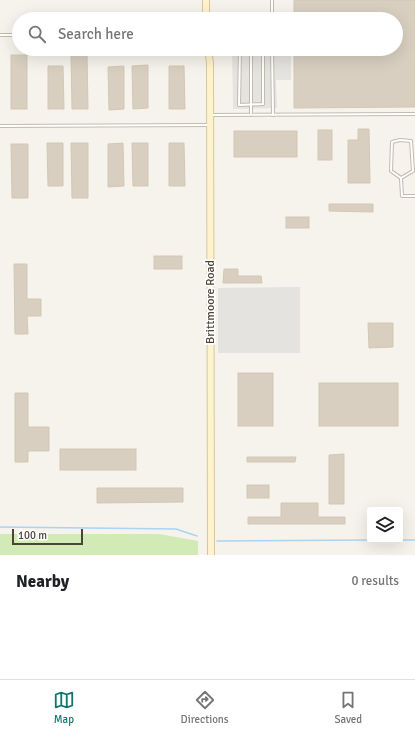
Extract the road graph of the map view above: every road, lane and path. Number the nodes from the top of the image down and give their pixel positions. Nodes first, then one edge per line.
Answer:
1 (206, 0) edge
2 (272, 0) edge
3 (206, 12) edge
4 (272, 12) edge
5 (0, 35) edge
6 (12, 35) edge
7 (209, 56) edge
8 (240, 56) edge
9 (251, 56) edge
10 (263, 56) edge
11 (272, 56) edge
12 (251, 104) junction
13 (415, 114) edge
14 (210, 115) junction
15 (251, 115) junction
16 (273, 115) junction
17 (210, 125) junction
18 (0, 126) edge
19 (401, 178) junction
20 (415, 196) edge
21 (211, 555) edge

1 - 3 main road
2 - 4 lane
5 - 6 lane
7 - 14 main road, Brittmoore Road
8 - 12 lane
9 - 12 lane
10 - 12 lane
11 - 16 lane
12 - 15 lane
13 - 16 lane
14 - 15 lane
14 - 17 main road, Brittmoore Road
15 - 16 lane
17 - 18 lane
17 - 21 main road, Brittmoore Road
19 - 19 lane
19 - 20 lane

